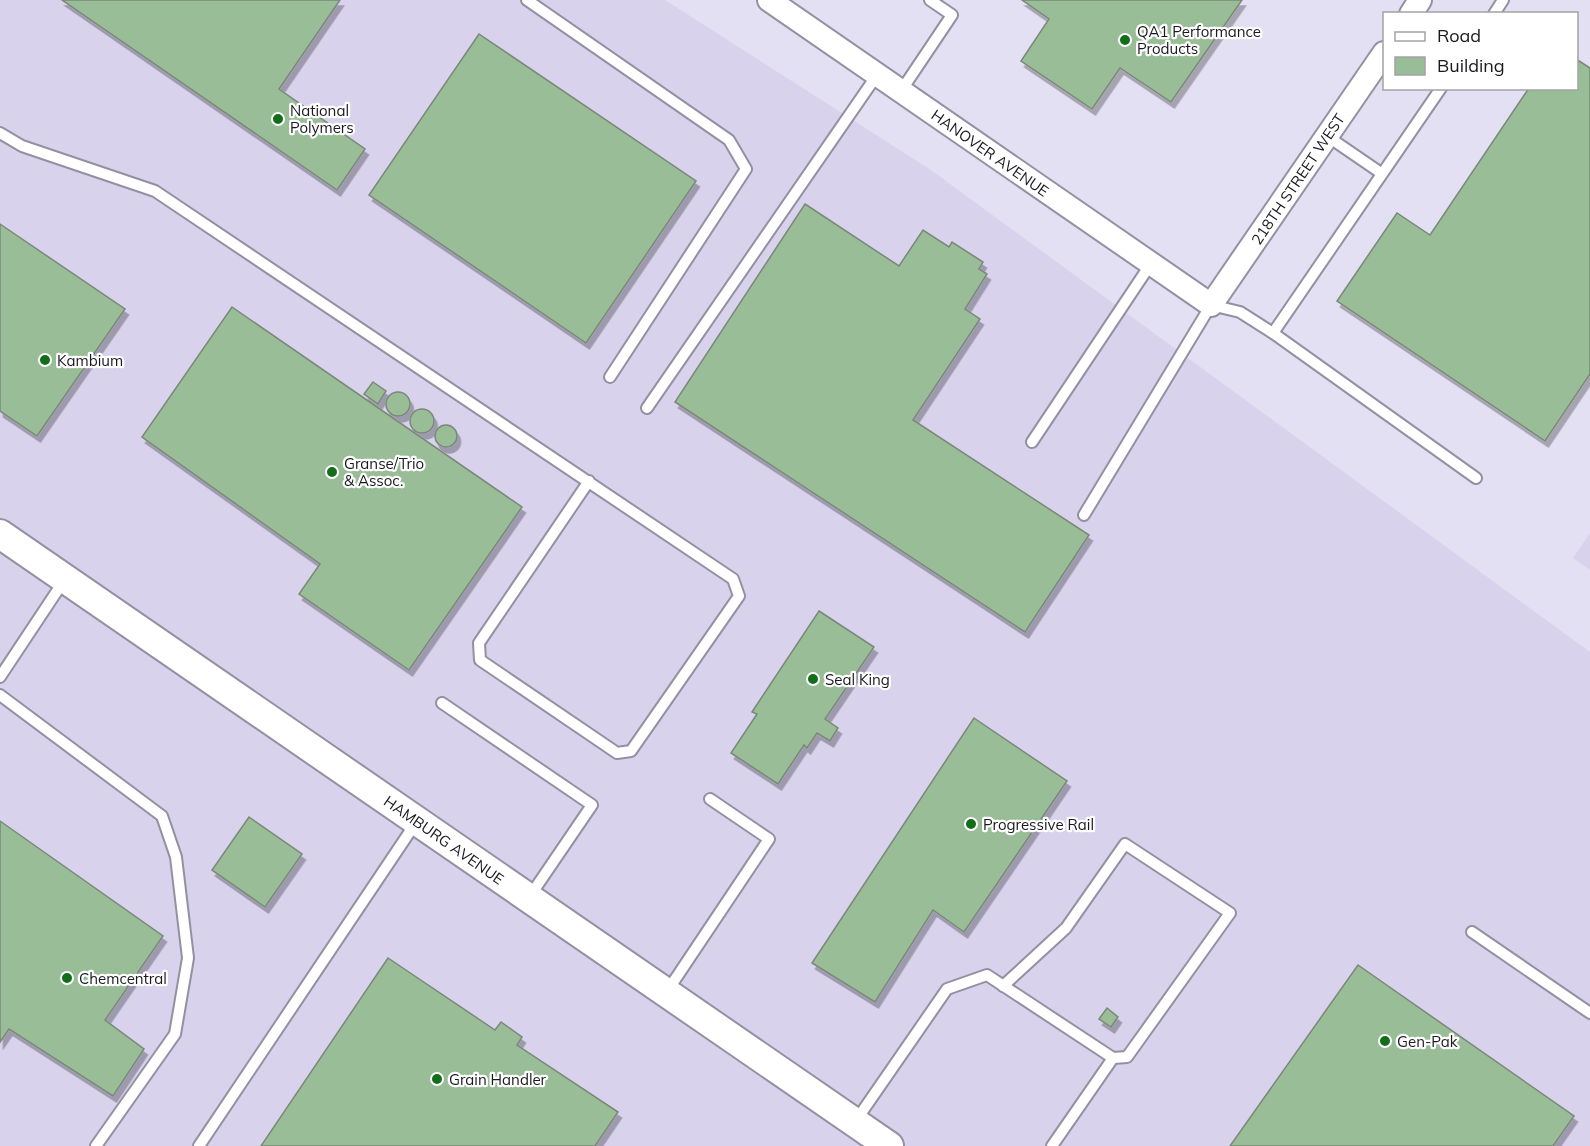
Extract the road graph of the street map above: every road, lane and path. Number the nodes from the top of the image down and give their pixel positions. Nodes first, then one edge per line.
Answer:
1 (527, 0) edge
2 (769, 0) edge
3 (930, 0) edge
4 (1383, 54) edge
5 (877, 75) junction
6 (1440, 90) edge
7 (900, 91) junction
8 (0, 133) edge
9 (1327, 136) junction
10 (1381, 173) junction
11 (1150, 265) junction
12 (1211, 305) junction
13 (1273, 333) junction
14 (610, 377) dead end
15 (647, 408) dead end
16 (1032, 442) dead end
17 (1476, 478) dead end
18 (590, 481) junction
19 (1084, 515) dead end
20 (0, 534) edge
21 (65, 579) junction
22 (0, 677) edge
23 (0, 694) edge
24 (442, 703) dead end
25 (710, 799) dead end
26 (417, 821) junction
27 (528, 899) junction
28 (1472, 932) dead end
29 (1003, 986) junction
30 (666, 993) junction
31 (1590, 1013) edge
32 (1113, 1058) junction
33 (855, 1122) junction
34 (96, 1146) edge
35 (199, 1146) edge
36 (889, 1146) edge
37 (1052, 1146) edge

1 - 14 lane
2 - 5 street, HANOVER AVENUE
3 - 7 lane
4 - 9 street, 218TH STREET WEST
5 - 7 street, HANOVER AVENUE
5 - 15 lane
6 - 10 lane
7 - 11 street, HANOVER AVENUE
8 - 18 lane
9 - 10 lane
9 - 12 street, 218TH STREET WEST
10 - 13 lane
11 - 12 street, HANOVER AVENUE
11 - 16 lane
12 - 13 lane
12 - 19 lane
13 - 17 lane
18 - 18 lane
20 - 21 street, HAMBURG AVENUE
21 - 22 lane
21 - 26 street, HAMBURG AVENUE
23 - 34 lane
24 - 27 lane
25 - 30 lane
26 - 27 street, HAMBURG AVENUE
26 - 35 lane
27 - 30 street, HAMBURG AVENUE
28 - 31 lane
29 - 32 lane
29 - 32 lane
29 - 33 lane
30 - 33 street, HAMBURG AVENUE
32 - 37 lane
33 - 36 street, HAMBURG AVENUE

